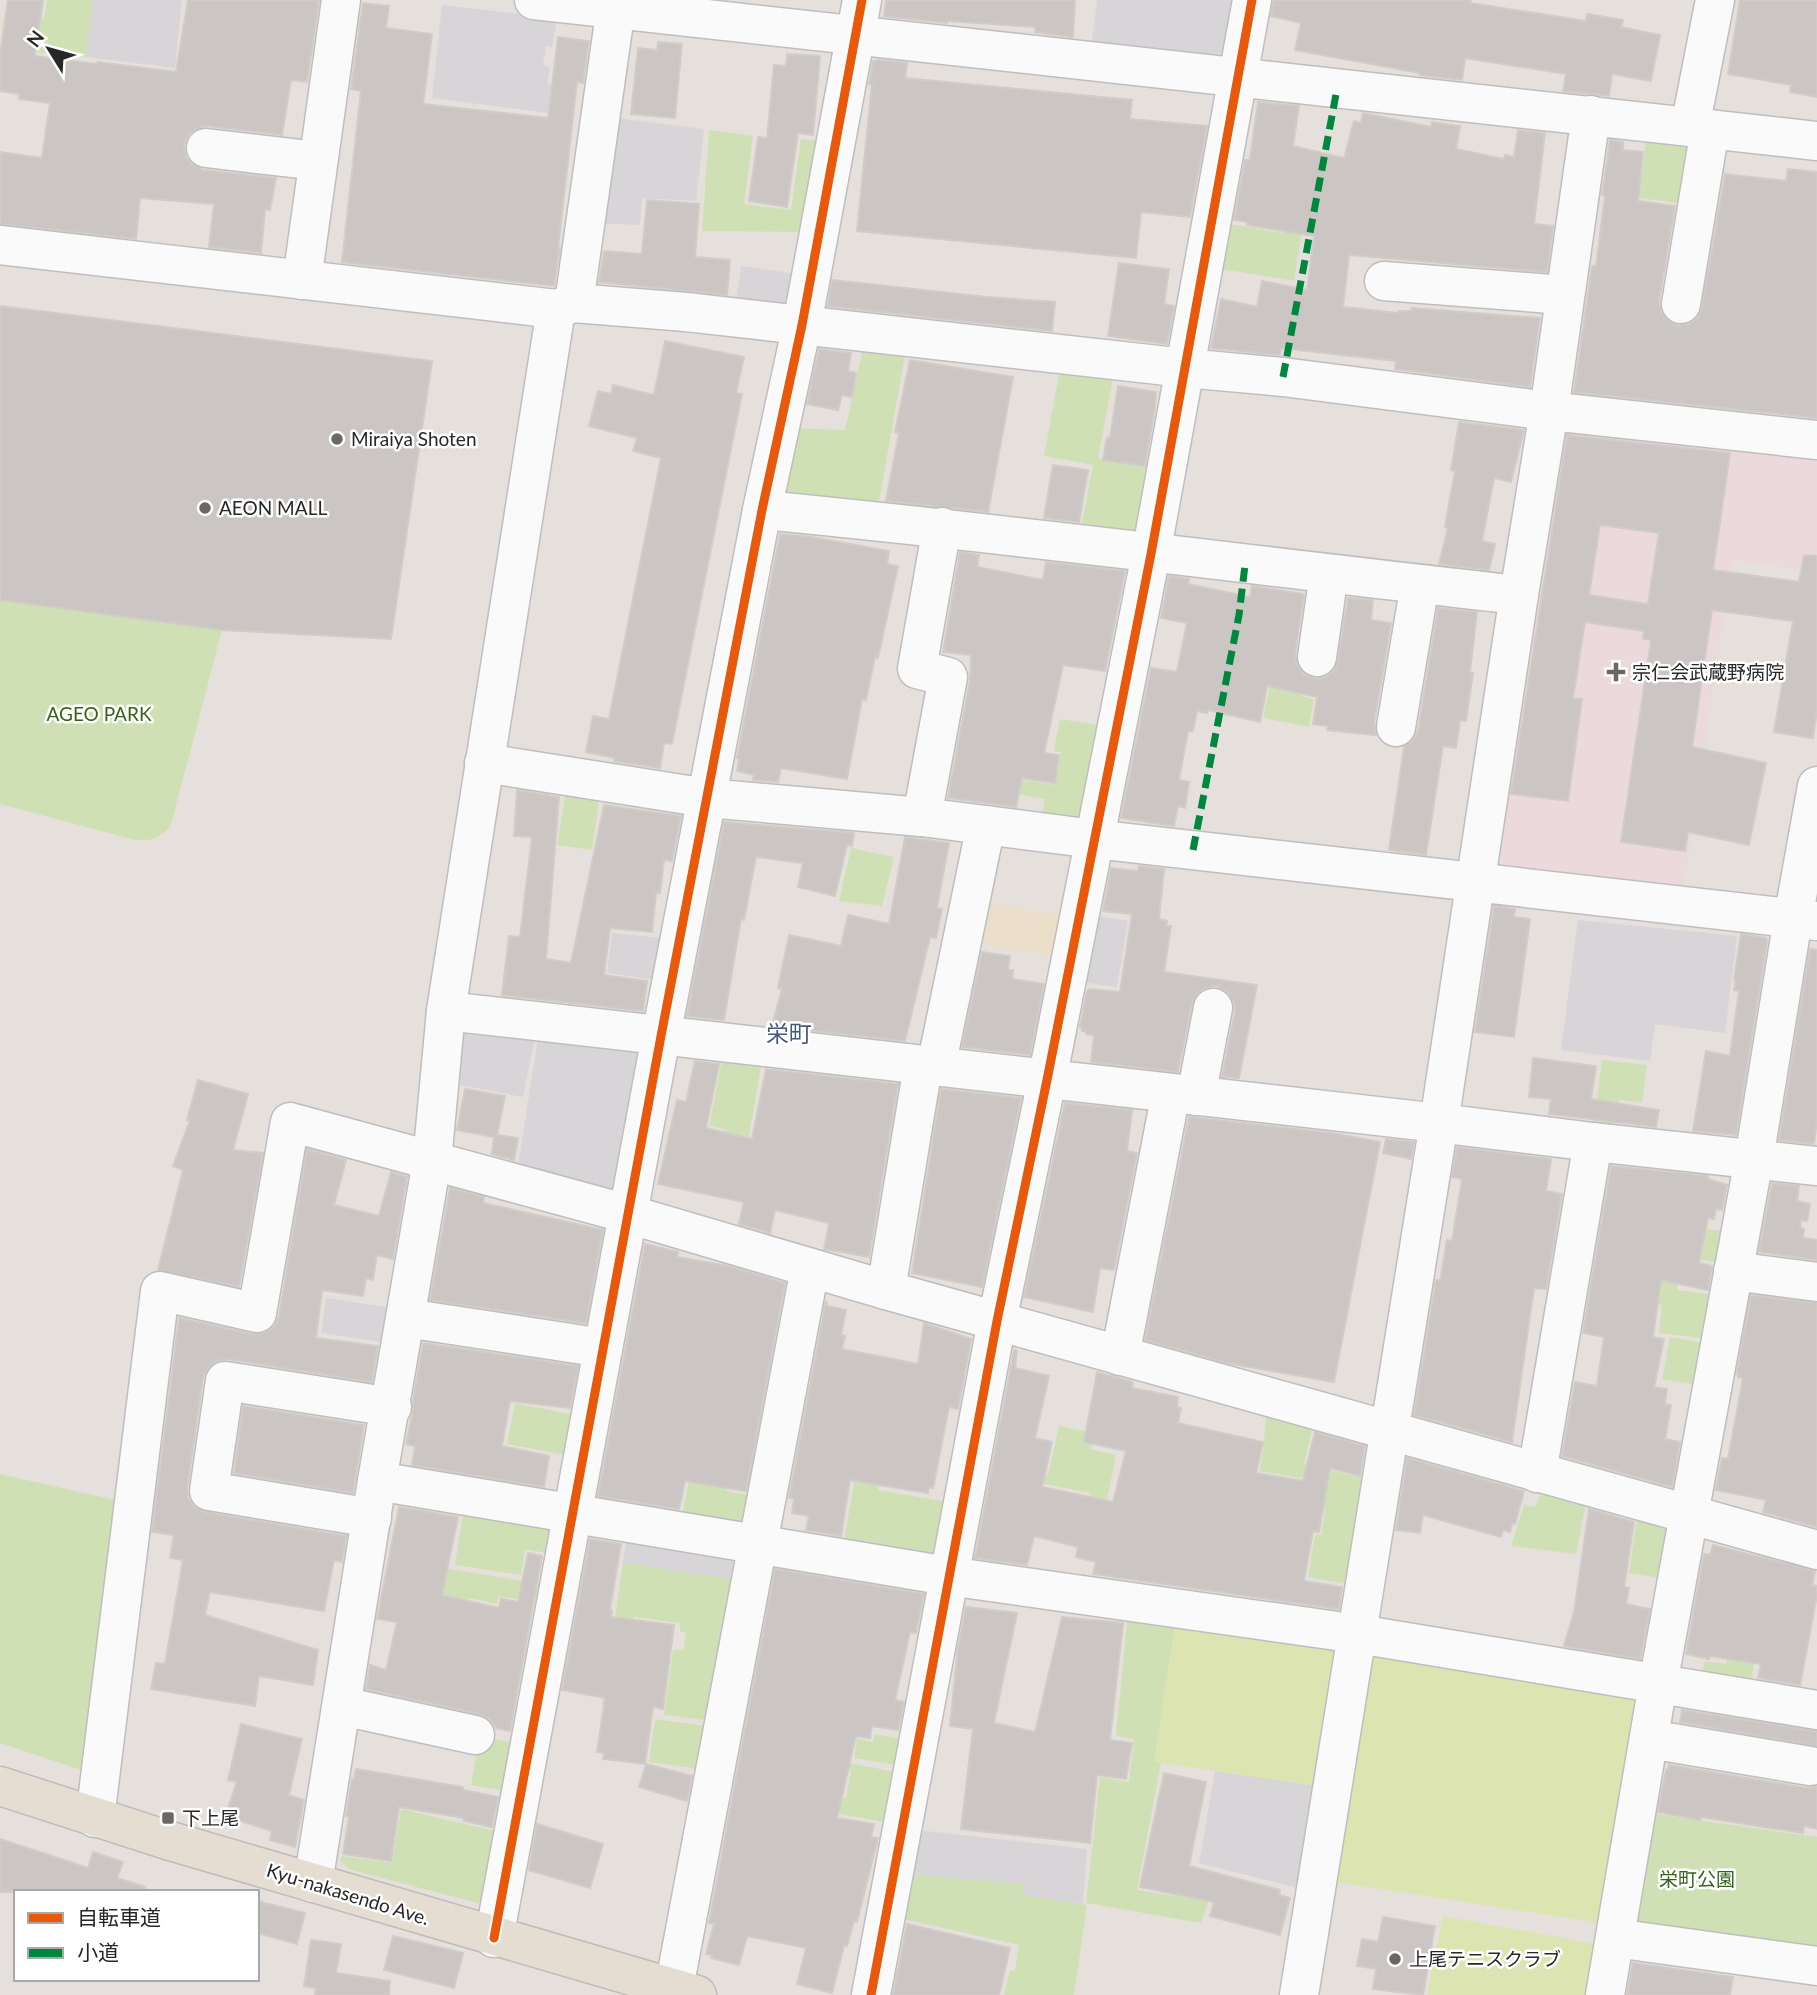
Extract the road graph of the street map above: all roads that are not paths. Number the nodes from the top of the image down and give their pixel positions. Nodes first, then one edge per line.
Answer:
1 (341, 0) edge
2 (534, 0) edge
3 (862, 0) edge
4 (1252, 0) edge
5 (1715, 0) edge
6 (616, 4) edge
7 (857, 37) junction
8 (1238, 78) junction
9 (1591, 115) junction
10 (1700, 128) junction
11 (1817, 141) edge
12 (206, 148) dead end
13 (318, 161) junction
14 (0, 245) edge
15 (302, 280) junction
16 (1384, 281) dead end
17 (1564, 295) junction
18 (1681, 304) dead end
19 (565, 306) junction
20 (802, 325) junction
21 (1185, 368) junction
22 (1549, 411) junction
23 (1817, 440) edge
24 (762, 509) junction
25 (942, 527) junction
26 (1151, 554) junction
27 (1329, 574) junction
28 (1420, 584) junction
29 (1519, 595) junction
30 (1318, 657) dead end
31 (1396, 727) dead end
32 (484, 763) junction
33 (1817, 786) edge
34 (707, 799) junction
35 (922, 817) junction
36 (986, 825) junction
37 (1094, 839) junction
38 (1475, 883) junction
39 (1805, 920) edge
40 (1213, 1008) dead end
41 (446, 1011) junction
42 (662, 1035) junction
43 (930, 1066) junction
44 (1047, 1080) junction
45 (1183, 1095) junction
46 (1439, 1123) junction
47 (1593, 1142) junction
48 (1754, 1159) junction
49 (432, 1161) junction
50 (1817, 1166) edge
51 (628, 1214) junction
52 (810, 1268) junction
53 (1733, 1271) junction
54 (1817, 1282) edge
55 (886, 1290) junction
56 (406, 1318) junction
57 (997, 1321) junction
58 (603, 1348) junction
59 (1120, 1356) junction
60 (391, 1407) junction
61 (1388, 1431) junction
62 (1537, 1473) junction
63 (374, 1500) junction
64 (573, 1513) junction
65 (1689, 1513) junction
66 (759, 1544) junction
67 (1817, 1550) edge
68 (948, 1576) junction
69 (1358, 1634) junction
70 (1658, 1684) junction
71 (342, 1706) junction
72 (1817, 1710) edge
73 (475, 1735) dead end
74 (1648, 1739) junction
75 (1810, 1766) dead end
76 (0, 1786) edge
77 (95, 1818) junction
78 (313, 1883) junction
79 (494, 1938) junction
80 (1615, 1938) junction
81 (1817, 1966) edge
82 (686, 1992) edge
83 (871, 1995) edge
84 (1299, 1995) edge
85 (1605, 1995) edge

1 - 13 street
2 - 6 street
3 - 7 street
4 - 8 street
5 - 10 street
6 - 7 street
6 - 19 street
7 - 8 street
7 - 20 street
8 - 9 street
8 - 21 street
9 - 10 street
9 - 17 street
10 - 11 street
10 - 18 street
12 - 13 street
13 - 15 street
14 - 15 street
15 - 19 street
16 - 17 street
17 - 22 street
19 - 20 street
19 - 32 street
20 - 21 street
20 - 24 street
21 - 22 street
21 - 26 street
22 - 23 street
22 - 29 street
24 - 25 street
24 - 34 street
25 - 26 street
25 - 35 street
26 - 27 street
26 - 37 street
27 - 28 street
27 - 30 street
28 - 29 street
28 - 31 street
29 - 38 street
32 - 34 street
32 - 41 street
33 - 39 street
34 - 35 street
34 - 42 street
35 - 36 street
36 - 37 street
36 - 43 street
37 - 38 street
37 - 44 street
38 - 39 street
38 - 46 street
39 - 48 street
40 - 45 street
41 - 42 street
41 - 49 street
42 - 43 street
42 - 51 street
43 - 44 street
43 - 55 street
44 - 45 street
44 - 57 street
45 - 46 street
45 - 59 street
46 - 47 street
46 - 61 street
47 - 48 street
47 - 62 street
48 - 50 street
48 - 53 street
49 - 51 street
49 - 56 street
49 - 77 street
51 - 52 street
51 - 58 street
52 - 55 street
52 - 66 street
53 - 54 street
53 - 65 street
55 - 57 street
56 - 58 street
56 - 60 street
57 - 59 street
57 - 68 street
58 - 64 street
59 - 61 street
60 - 63 street
60 - 63 street
61 - 62 street
61 - 69 street
62 - 65 street
63 - 64 street
63 - 71 street
64 - 66 street
64 - 79 street
65 - 67 street
65 - 70 street
66 - 68 street
66 - 82 street
68 - 69 street
68 - 83 street
69 - 70 street
69 - 84 street
70 - 72 street
70 - 74 street
71 - 73 street
71 - 78 street
74 - 75 street
74 - 80 street
76 - 77 main road, Kyu-nakasendo Ave.
77 - 78 main road, Kyu-nakasendo Ave.
78 - 79 main road, Kyu-nakasendo Ave.
79 - 82 main road, Kyu-nakasendo Ave.
80 - 81 street
80 - 85 street

